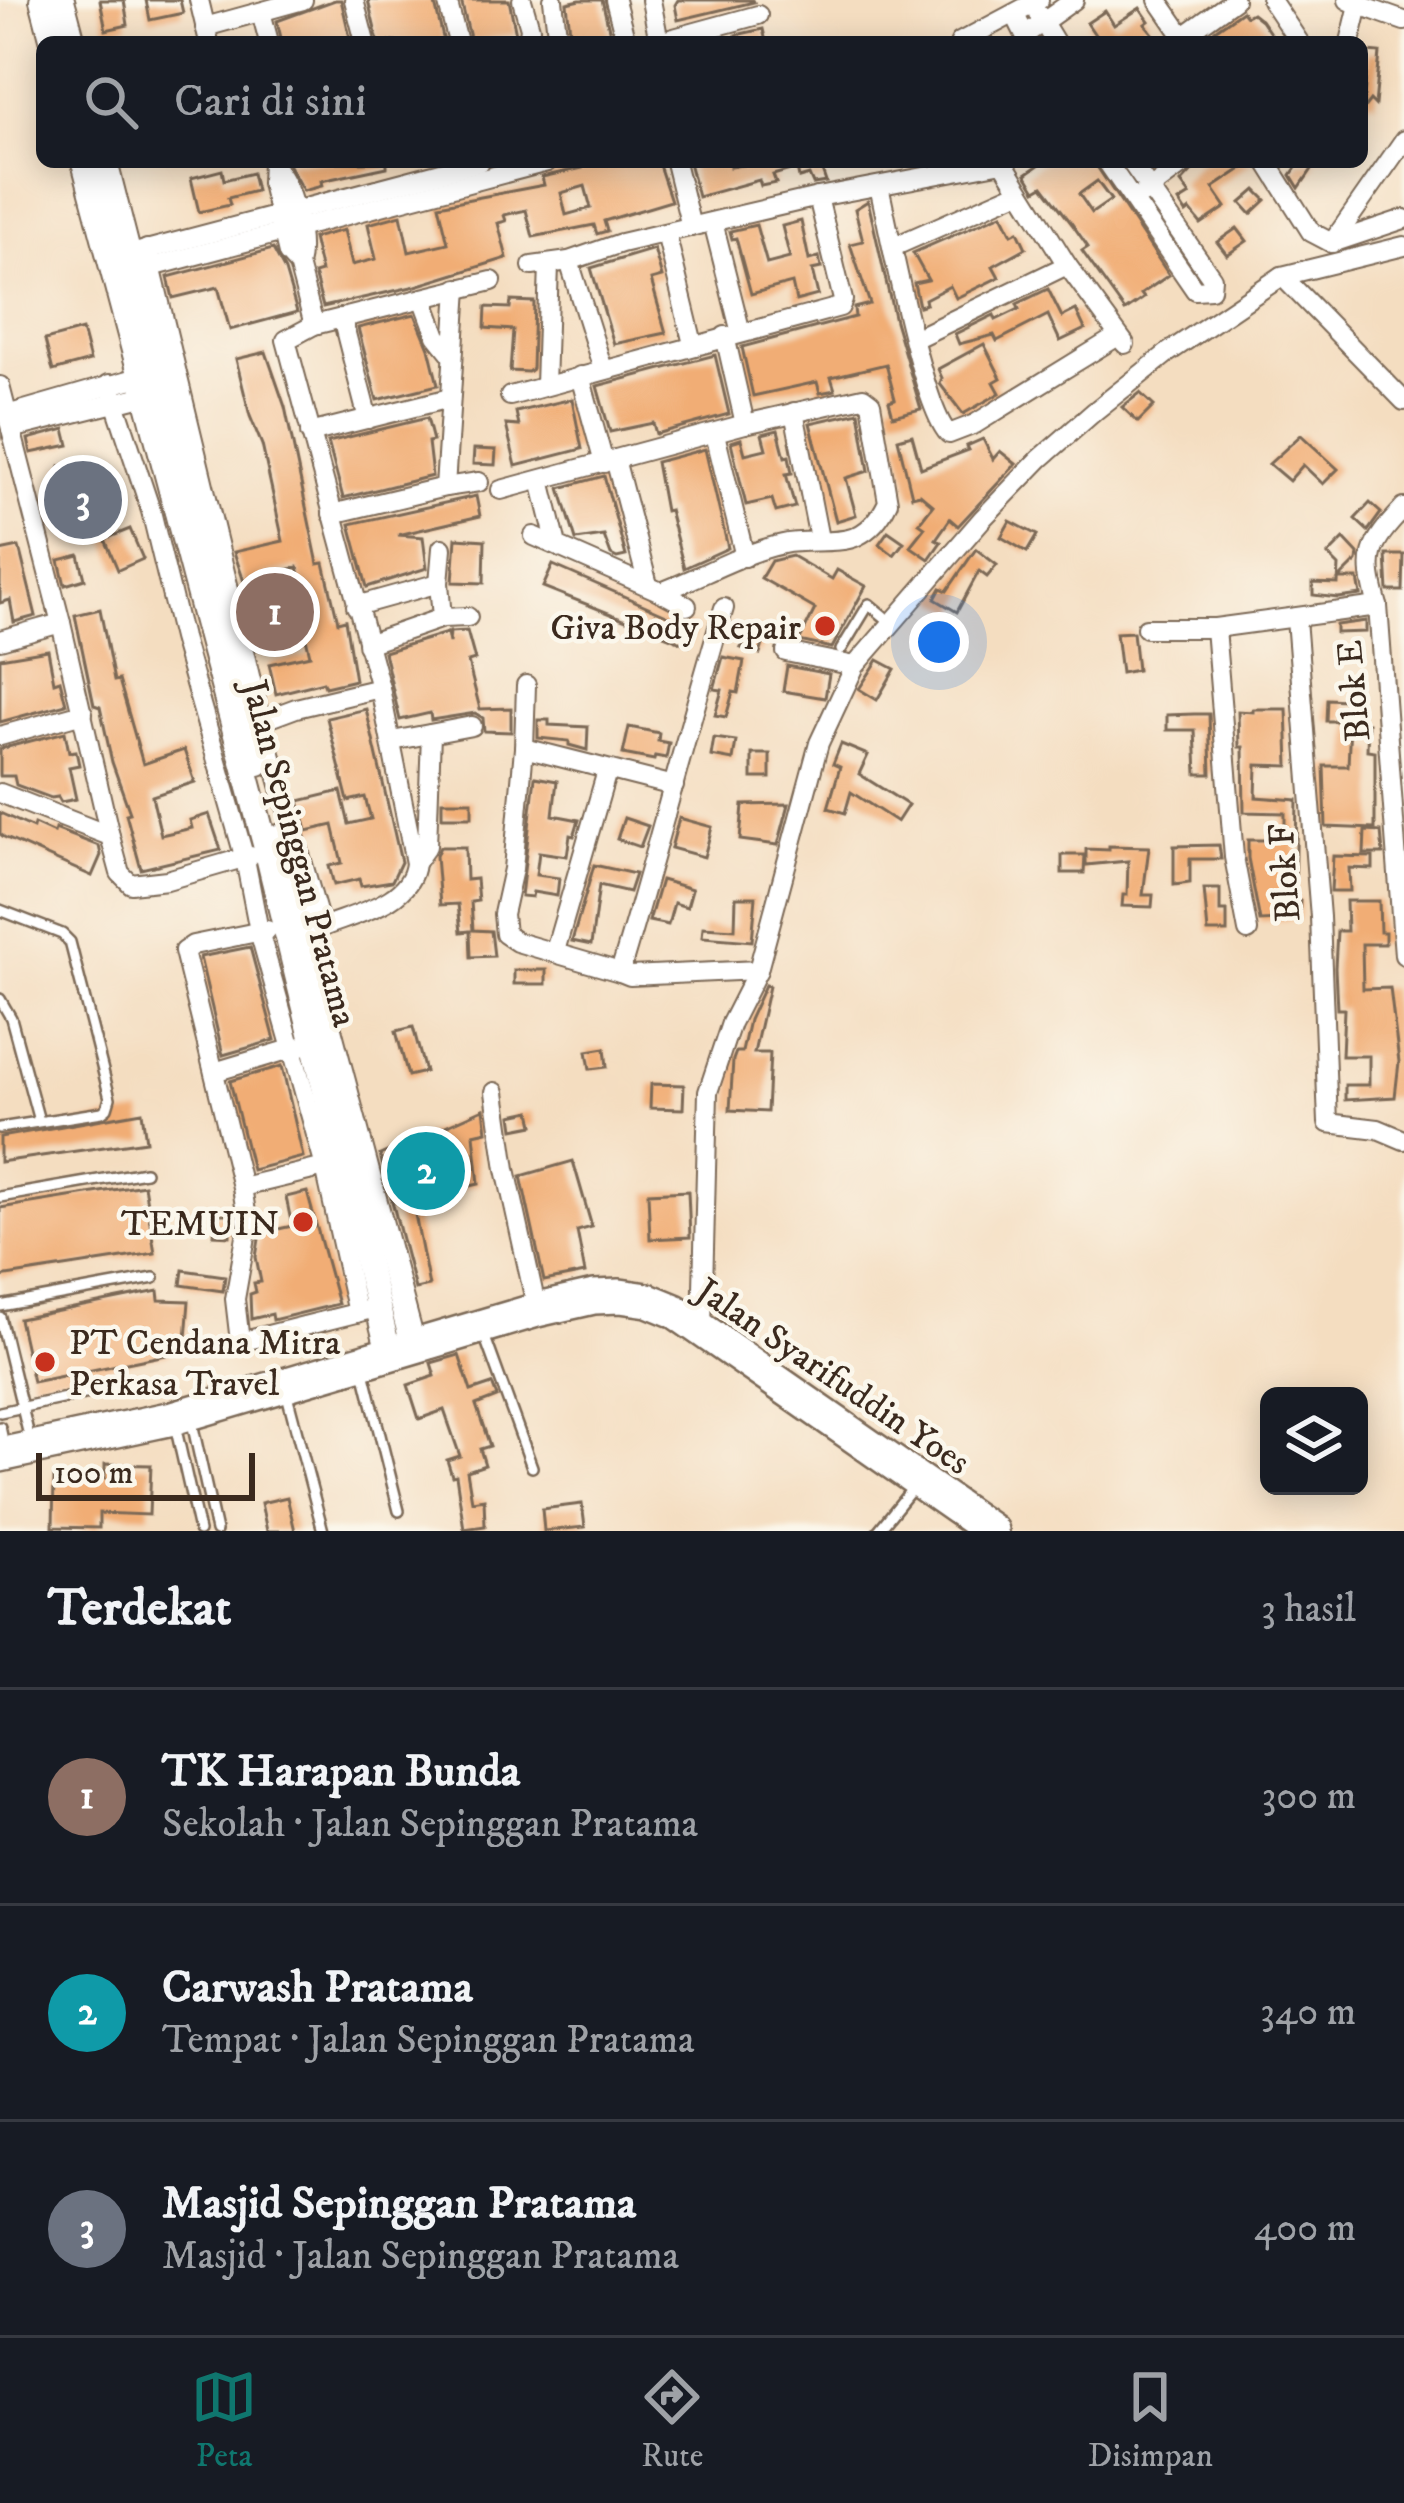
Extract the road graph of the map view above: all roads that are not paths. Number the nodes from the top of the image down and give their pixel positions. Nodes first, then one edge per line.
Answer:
1 (42, 0) edge
2 (62, 0) edge
3 (199, 0) edge
4 (303, 0) edge
5 (354, 0) edge
6 (447, 0) edge
7 (522, 0) edge
8 (553, 0) edge
9 (615, 0) edge
10 (651, 0) edge
11 (721, 0) edge
12 (1074, 0) edge
13 (1158, 0) edge
14 (1234, 0) edge
15 (1271, 0) edge
16 (1354, 2) edge
17 (1029, 6) edge
18 (261, 12) junction
19 (758, 15) dead end
20 (1404, 21) edge
21 (726, 24) junction
22 (207, 34) edge
23 (51, 36) edge
24 (72, 36) edge
25 (267, 36) edge
26 (363, 36) edge
27 (456, 36) edge
28 (529, 36) edge
29 (556, 36) edge
30 (624, 36) edge
31 (658, 36) edge
32 (681, 36) edge
33 (972, 36) edge
34 (1027, 36) edge
35 (1184, 36) edge
36 (1190, 36) edge
37 (1295, 36) edge
38 (1351, 36) edge
39 (1404, 140) edge
40 (87, 168) edge
41 (107, 168) edge
42 (272, 168) edge
43 (459, 168) edge
44 (518, 168) edge
45 (676, 168) edge
46 (929, 168) edge
47 (1007, 168) edge
48 (1113, 168) edge
49 (1133, 168) edge
50 (1178, 168) edge
51 (1274, 168) edge
52 (879, 186) junction
53 (1020, 191) junction
54 (1141, 195) junction
55 (818, 197) junction
56 (1404, 219) edge
57 (288, 220) junction
58 (713, 222) junction
59 (691, 227) junction
60 (666, 233) junction
61 (1332, 243) junction
62 (1404, 246) edge
63 (893, 247) junction
64 (131, 263) junction
65 (550, 264) junction
66 (1067, 265) junction
67 (1282, 276) junction
68 (492, 281) dead end
69 (458, 289) junction
70 (423, 298) junction
71 (342, 318) junction
72 (314, 325) junction
73 (733, 335) junction
74 (914, 339) junction
75 (693, 344) junction
76 (453, 356) junction
77 (603, 369) junction
78 (580, 376) junction
79 (151, 383) junction
80 (0, 386) edge
81 (544, 386) junction
82 (112, 393) junction
83 (510, 396) dead end
84 (450, 398) junction
85 (1404, 401) edge
86 (794, 412) junction
87 (368, 419) junction
88 (9, 422) junction
89 (746, 424) junction
90 (310, 434) junction
91 (715, 434) junction
92 (610, 461) junction
93 (541, 480) junction
94 (479, 482) dead end
95 (445, 487) junction
96 (501, 490) dead end
97 (1403, 511) edge
98 (332, 514) junction
99 (534, 536) dead end
100 (819, 539) junction
101 (556, 544) junction
102 (442, 548) dead end
103 (746, 557) junction
104 (439, 583) junction
105 (654, 588) junction
106 (356, 606) junction
107 (687, 606) dead end
108 (1378, 606) junction
109 (468, 616) dead end
110 (722, 616) joint
111 (442, 618) junction
112 (1296, 619) junction
113 (62, 623) junction
114 (892, 623) junction
115 (1146, 628) dead end
116 (1215, 628) junction
117 (740, 633) dead end
118 (0, 640) edge
119 (367, 644) junction
120 (787, 652) dead end
121 (848, 658) junction
122 (526, 685) dead end
123 (380, 688) junction
124 (83, 713) junction
125 (246, 720) junction
126 (472, 725) dead end
127 (431, 734) junction
128 (0, 736) edge
129 (392, 741) junction
130 (524, 748) junction
131 (607, 771) junction
132 (674, 786) junction
133 (0, 793) edge
134 (104, 808) junction
135 (62, 819) junction
136 (110, 836) junction
137 (255, 853) junction
138 (415, 863) junction
139 (0, 910) edge
140 (294, 929) junction
141 (1248, 931) dead end
142 (555, 951) junction
143 (1404, 955) edge
144 (758, 970) junction
145 (620, 972) junction
146 (0, 999) edge
147 (312, 1041) junction
148 (214, 1072) junction
149 (496, 1092) dead end
150 (39, 1121) junction
151 (0, 1128) edge
152 (1404, 1140) edge
153 (325, 1167) junction
154 (145, 1172) dead end
155 (242, 1187) junction
156 (0, 1197) edge
157 (366, 1209) junction
158 (154, 1278) dead end
159 (0, 1306) edge
160 (368, 1310) junction
161 (537, 1310) junction
162 (0, 1317) edge
163 (481, 1327) junction
164 (702, 1328) junction
165 (388, 1354) junction
166 (141, 1382) dead end
167 (285, 1386) junction
168 (22, 1408) junction
169 (0, 1412) edge
170 (182, 1415) junction
171 (10, 1446) edge
172 (532, 1468) dead end
173 (919, 1480) junction
174 (399, 1511) dead end
175 (199, 1531) edge
176 (216, 1531) edge
177 (323, 1531) edge
178 (878, 1531) edge
179 (991, 1531) edge

1 - 23 street
2 - 24 street
3 - 22 street
4 - 18 street
5 - 26 street
6 - 27 street
7 - 28 street
8 - 29 street
9 - 30 street
10 - 31 street
11 - 21 street
12 - 34 street
13 - 35 street
14 - 36 street
15 - 37 street
16 - 20 street
16 - 38 street
17 - 33 street
17 - 34 street
18 - 22 street
18 - 25 street
19 - 21 street
21 - 32 street
39 - 61 street
40 - 64 street, Jalan Sepinggan Pratama
41 - 64 street, Jalan Sepinggan Pratama
42 - 57 street
43 - 57 street
44 - 57 street
45 - 59 street
46 - 52 street
47 - 53 street
48 - 54 street
49 - 54 street
50 - 54 street
51 - 61 street
52 - 55 street
52 - 63 street
53 - 63 street
53 - 66 street
54 - 54 street
55 - 58 street
55 - 73 street
56 - 61 street
57 - 64 street
57 - 72 street
58 - 59 street
58 - 73 street
59 - 60 street
60 - 65 street
60 - 75 street
62 - 67 street
63 - 74 street
64 - 79 street, Jalan Sepinggan Pratama
64 - 125 street
65 - 77 street
65 - 81 street
66 - 74 street
66 - 74 street
67 - 85 street
67 - 114 street
68 - 69 street
69 - 70 street
69 - 76 street
70 - 71 street
70 - 76 street
71 - 72 street
71 - 87 street
72 - 90 street
73 - 75 street
73 - 89 street
75 - 77 street
76 - 84 street
77 - 78 street
78 - 81 street
78 - 92 street
79 - 82 street
79 - 125 street, Jalan Sepinggan Pratama
80 - 88 street
81 - 83 street
82 - 88 street
82 - 137 street
84 - 87 street
84 - 95 street
86 - 89 street
86 - 100 street
86 - 100 street
87 - 90 street
88 - 113 street
89 - 91 street
90 - 98 street
91 - 92 street
91 - 103 street
92 - 93 street
92 - 105 street
93 - 96 street
93 - 101 street
94 - 95 street
95 - 98 street
97 - 108 street, Blok E
98 - 106 street
99 - 101 street
100 - 103 street
101 - 105 street
102 - 104 street
103 - 105 street
104 - 106 street
104 - 111 street
105 - 107 street
106 - 119 street
108 - 112 street
108 - 143 street, Blok E
109 - 111 street
110 - 117 lane
110 - 132 street
111 - 119 street
112 - 116 street
112 - 152 street, Blok F
113 - 118 street
113 - 124 street
114 - 121 street
114 - 121 lane
115 - 116 street
116 - 141 street
119 - 123 street
120 - 121 street
121 - 144 street
122 - 130 street
123 - 125 street
123 - 129 street
124 - 128 street
124 - 134 street
125 - 137 street, Jalan Sepinggan Pratama
125 - 140 street, Jalan Sepinggan Pratama
126 - 127 street
127 - 129 street
127 - 138 street
129 - 138 street
130 - 131 street
130 - 142 street
131 - 132 street
131 - 142 street
132 - 145 street
133 - 135 street
134 - 135 street
134 - 136 street
135 - 136 street
136 - 137 street
137 - 140 street, Jalan Sepinggan Pratama
138 - 140 street
139 - 150 lane
140 - 147 street, Jalan Sepinggan Pratama
140 - 148 street
142 - 145 street
144 - 145 street
144 - 164 street
146 - 150 lane
147 - 148 street
147 - 153 street
147 - 157 street, Jalan Sepinggan Pratama
148 - 155 street
149 - 161 street
150 - 151 lane
153 - 155 street
153 - 160 street
154 - 156 lane
155 - 160 street
157 - 160 street, Jalan Sepinggan Pratama
157 - 165 street, Jalan Sepinggan Pratama
158 - 159 lane
160 - 165 street, Jalan Sepinggan Pratama
161 - 163 highway, Jalan Syarifuddin Yoes
161 - 164 highway, Jalan Syarifuddin Yoes
162 - 168 lane
163 - 165 highway, Jalan Syarifuddin Yoes
163 - 172 lane
164 - 173 highway, Jalan Syarifuddin Yoes
165 - 167 highway, Jalan Syarifuddin Yoes
165 - 174 lane
166 - 168 lane
167 - 170 highway, Jalan Syarifuddin Yoes
167 - 177 lane
168 - 169 lane
168 - 171 lane
170 - 171 highway, Jalan Syarifuddin Yoes
170 - 175 lane
170 - 176 lane
173 - 178 lane
173 - 179 highway, Jalan Syarifuddin Yoes

